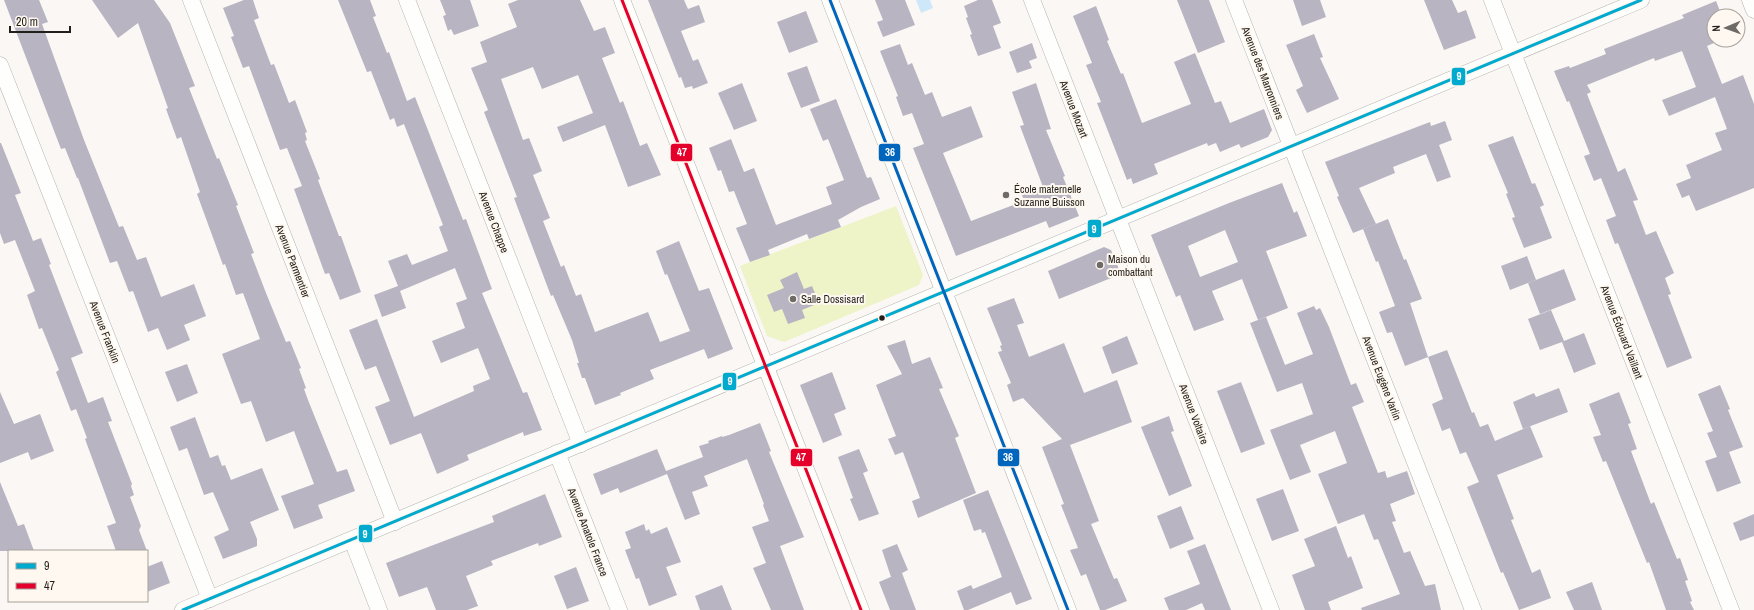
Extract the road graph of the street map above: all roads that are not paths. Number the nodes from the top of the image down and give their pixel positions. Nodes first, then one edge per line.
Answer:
1 (192, 0) edge
2 (407, 0) edge
3 (622, 0) edge
4 (830, 0) edge
5 (1032, 0) edge
6 (1234, 0) edge
7 (1492, 0) edge
8 (1640, 0) edge
9 (1750, 0) edge
10 (1754, 10) edge
11 (1513, 53) junction
12 (0, 65) edge
13 (1292, 147) junction
14 (1117, 218) junction
15 (944, 292) junction
16 (766, 366) junction
17 (581, 444) junction
18 (557, 453) junction
19 (395, 522) junction
20 (352, 540) junction
21 (210, 599) junction
22 (183, 610) edge
23 (379, 610) edge
24 (619, 610) edge
25 (861, 610) edge
26 (1068, 610) edge
27 (1271, 610) edge
28 (1473, 610) edge
29 (1731, 610) edge

1 - 19 street, Avenue Parmentier
2 - 17 street, Avenue Chappe
3 - 16 street
4 - 15 street
5 - 14 street, Avenue Mozart
6 - 13 street, Avenue des Marronniers
7 - 11 street, Avenue Édouard Vaillant
8 - 11 street
9 - 10 street
11 - 13 street
11 - 29 street, Avenue Édouard Vaillant
12 - 21 street, Avenue Franklin
13 - 14 street
13 - 28 street, Avenue Eugène Varlin
14 - 15 street
14 - 27 street, Avenue Voltaire
15 - 16 street
15 - 26 street
16 - 17 street
16 - 25 street
17 - 18 street
18 - 19 street
18 - 24 street, Avenue Anatole France
19 - 20 street
20 - 21 street
20 - 23 street
21 - 22 street

